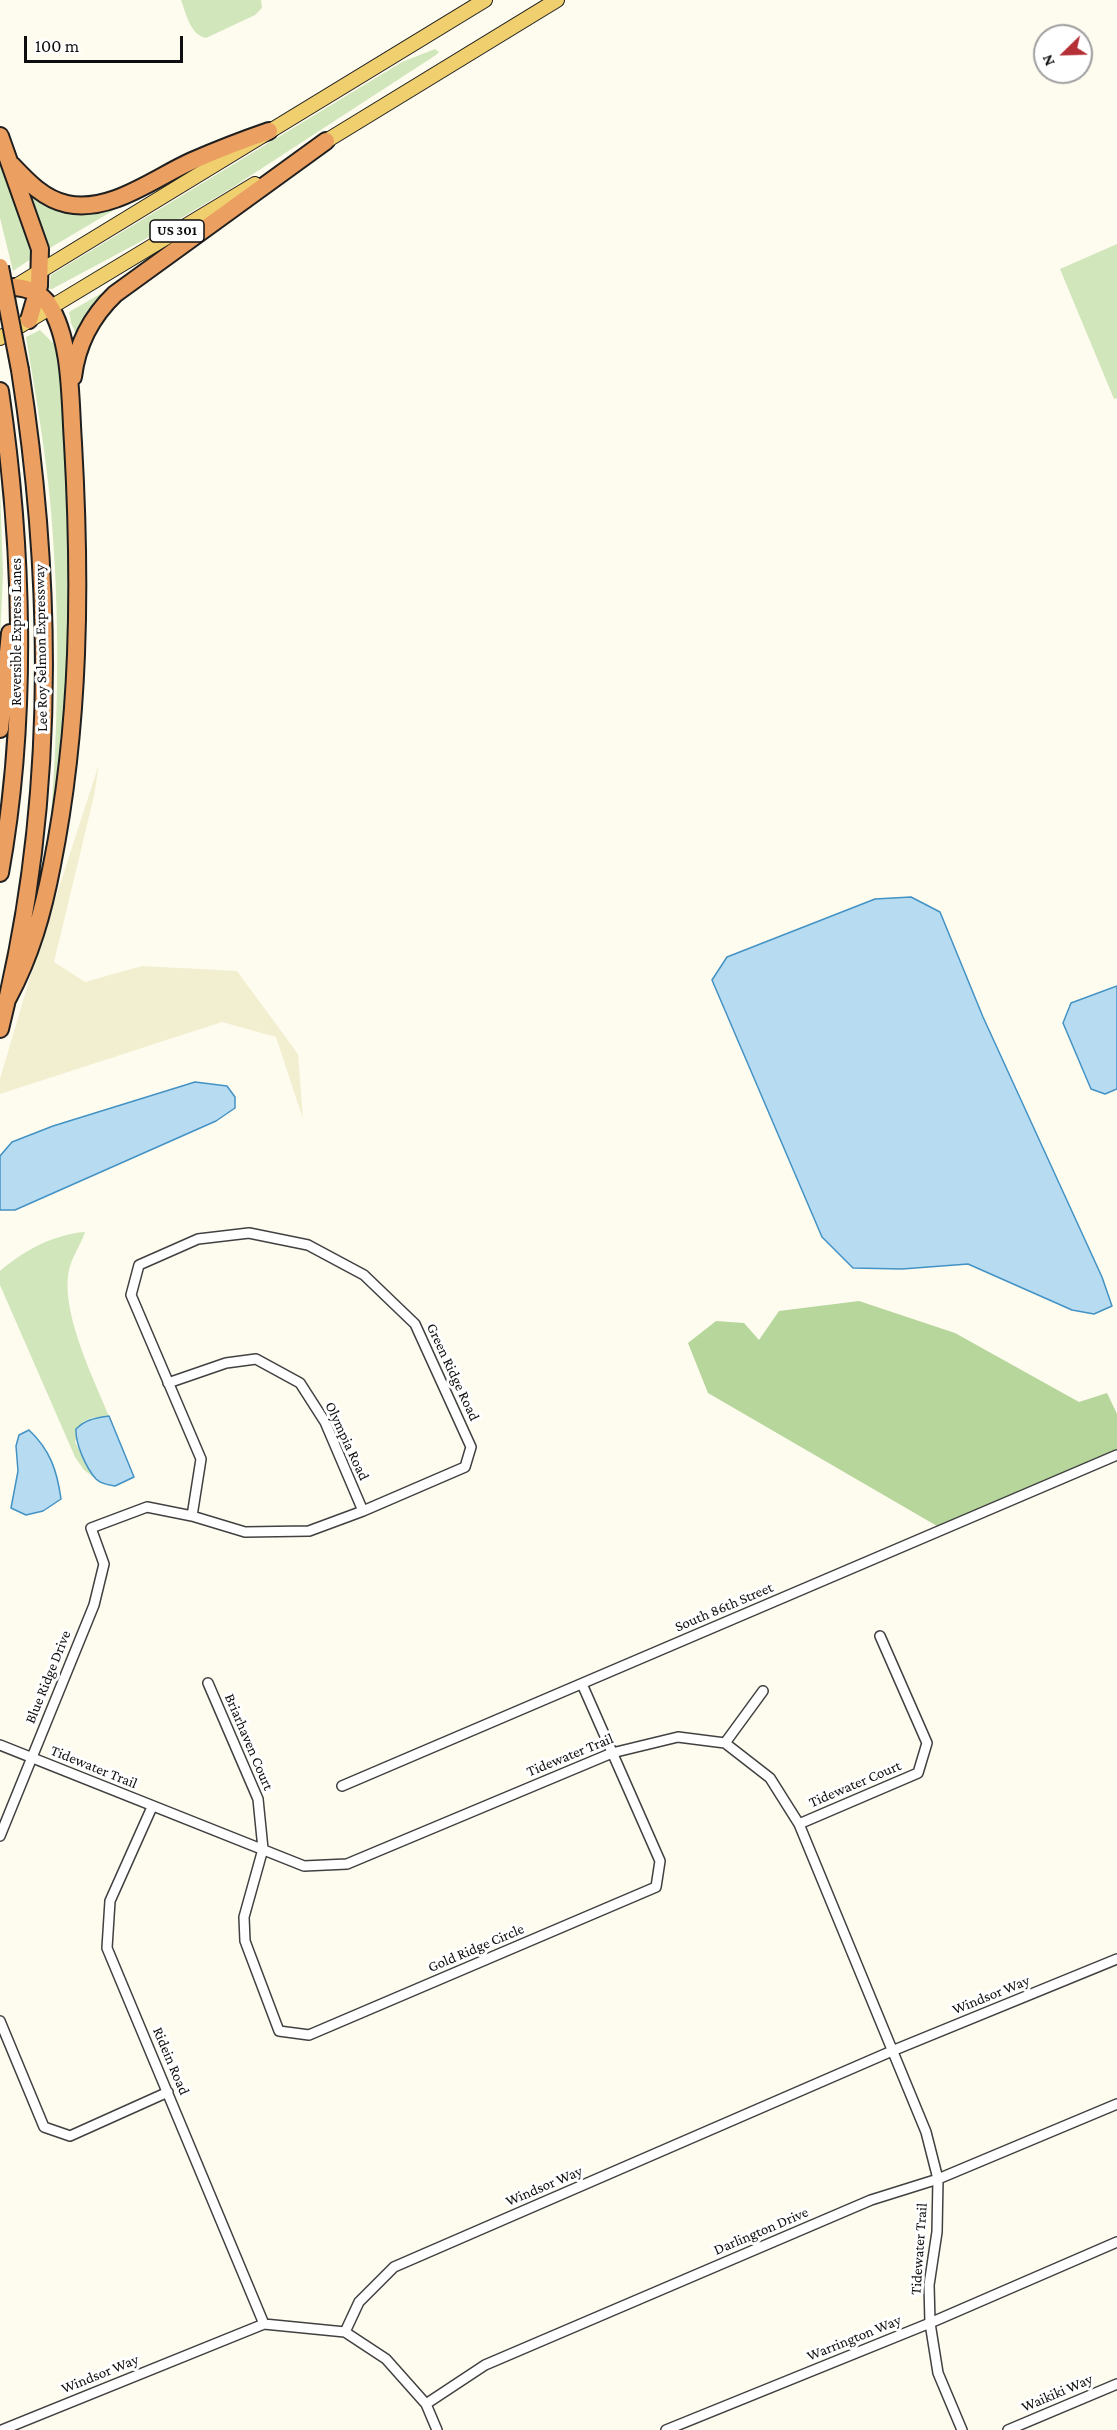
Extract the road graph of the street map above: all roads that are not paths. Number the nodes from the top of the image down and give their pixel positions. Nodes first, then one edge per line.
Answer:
1 (485, 0) edge
2 (557, 0) edge
3 (269, 131) junction
4 (0, 136) edge
5 (326, 141) junction
6 (12, 165) junction
7 (0, 267) edge
8 (41, 270) junction
9 (7, 291) edge
10 (37, 293) junction
11 (50, 307) junction
12 (29, 320) junction
13 (0, 338) edge
14 (0, 392) edge
15 (70, 395) junction
16 (18, 600) junction
17 (0, 729) edge
18 (0, 873) edge
19 (8, 998) junction
20 (0, 1029) edge
21 (168, 1383) junction
22 (1117, 1455) edge
23 (363, 1511) junction
24 (192, 1516) junction
25 (90, 1528) joint
26 (880, 1636) dead end
27 (208, 1683) dead end
28 (582, 1684) junction
29 (763, 1691) dead end
30 (725, 1743) junction
31 (0, 1745) edge
32 (612, 1753) junction
33 (31, 1758) junction
34 (342, 1786) dead end
35 (152, 1807) junction
36 (799, 1824) junction
37 (0, 1836) edge
38 (263, 1849) junction
39 (1117, 1959) edge
40 (0, 2021) edge
41 (892, 2052) junction
42 (168, 2092) junction
43 (1117, 2104) edge
44 (938, 2179) junction
45 (1117, 2242) edge
46 (930, 2323) junction
47 (264, 2324) junction
48 (345, 2332) junction
49 (1117, 2384) edge
50 (426, 2404) junction
51 (2, 2430) edge
52 (437, 2430) edge
53 (666, 2430) edge
54 (962, 2430) edge
55 (1008, 2430) edge

1 - 3 main road, US 301
2 - 5 main road, US 301
3 - 6 highway
3 - 8 main road, US 301
4 - 6 highway
5 - 11 main road, US 301
5 - 15 highway
6 - 8 highway
7 - 19 highway, Lee Roy Selmon Expressway, bridge
8 - 9 main road, US 301
8 - 10 highway
9 - 10 highway
10 - 11 highway
10 - 12 highway
11 - 12 main road, US 301
11 - 15 highway
12 - 13 main road, US 301
14 - 16 highway, Reversible Express Lanes
15 - 19 highway
16 - 17 highway
16 - 18 highway, Reversible Express Lanes
19 - 20 highway, Lee Roy Selmon Expressway
21 - 23 street, Olympia Road
21 - 23 street, Green Ridge Road
21 - 24 street, Green Ridge Road
22 - 28 street, South 86th Street
23 - 24 street, Green Ridge Road
24 - 25 street, Green Ridge Road
25 - 33 street, Blue Ridge Drive
26 - 36 street, Tidewater Court
27 - 38 street, Briarhaven Court
28 - 32 street, Gold Ridge Circle
28 - 34 street, South 86th Street
29 - 30 street
30 - 32 street, Tidewater Trail
30 - 36 street, Tidewater Trail
31 - 33 street, Tidewater Trail
32 - 38 street, Tidewater Trail
32 - 38 street, Gold Ridge Circle
33 - 35 street, Tidewater Trail
33 - 37 street, Blue Ridge Drive
35 - 38 street, Tidewater Trail
35 - 42 street, Ridein Road
36 - 41 street, Tidewater Trail
39 - 41 street, Windsor Way
40 - 42 street
41 - 44 street, Tidewater Trail
41 - 48 street, Windsor Way
42 - 47 street, Ridein Road
43 - 44 street, Darlington Drive
44 - 46 street, Tidewater Trail
44 - 50 street, Darlington Drive
45 - 46 street, Warrington Way
46 - 53 street, Warrington Way
46 - 54 street, Tidewater Trail
47 - 48 street, Windsor Way
47 - 51 street, Windsor Way
48 - 50 street
49 - 55 street, Waikiki Way
50 - 52 street

